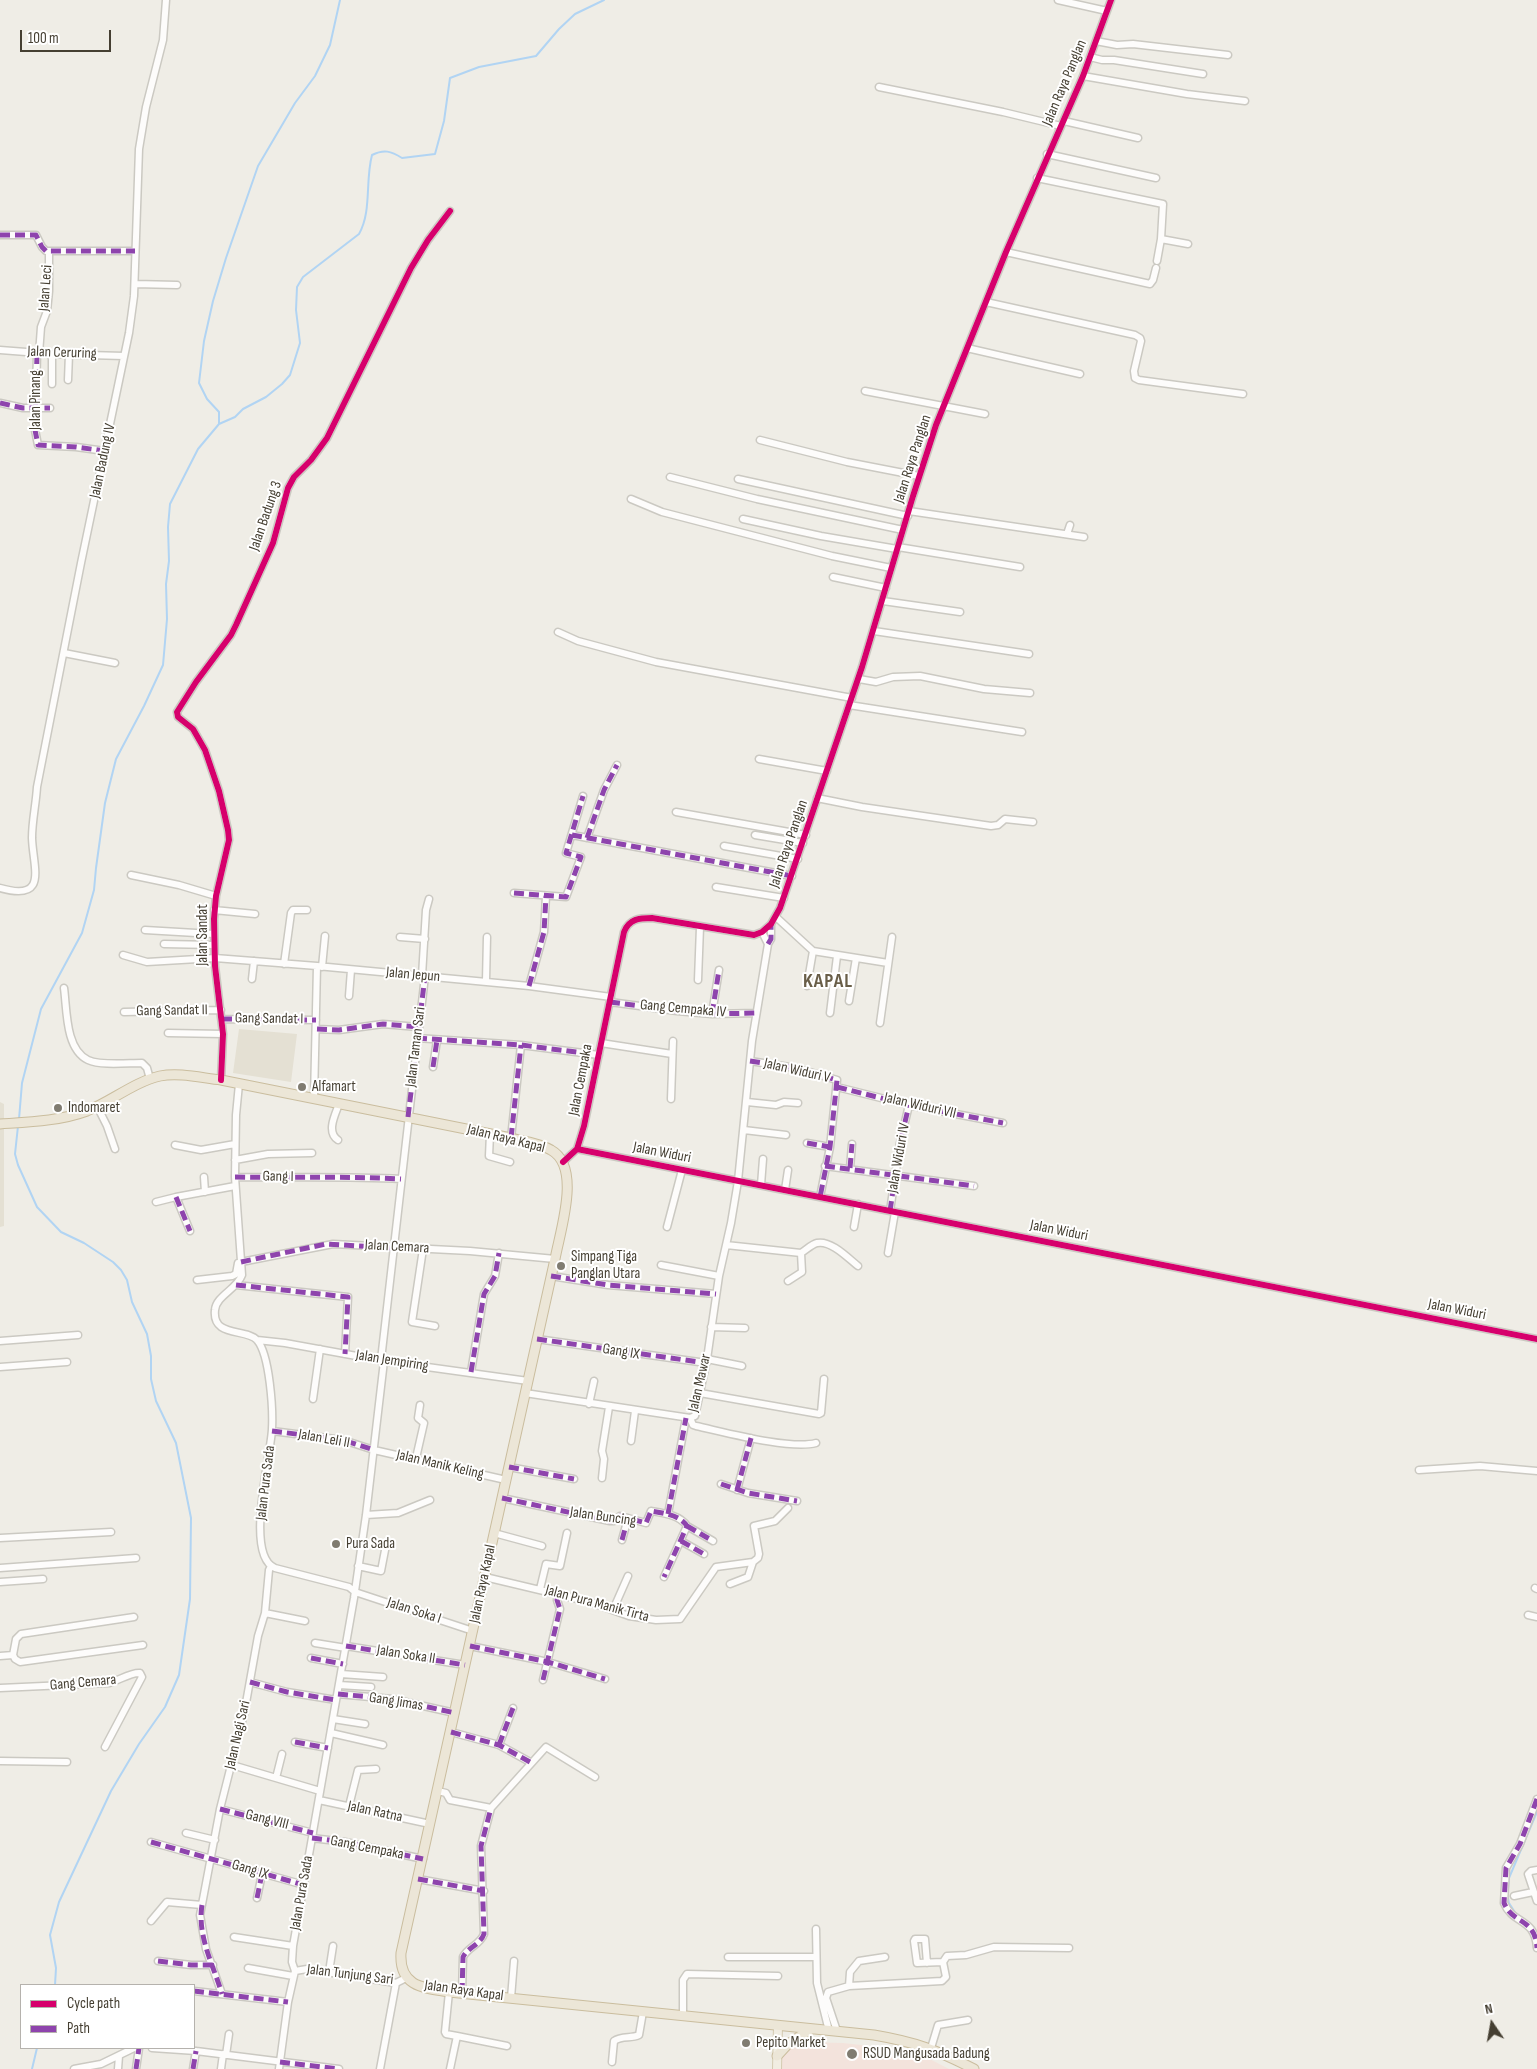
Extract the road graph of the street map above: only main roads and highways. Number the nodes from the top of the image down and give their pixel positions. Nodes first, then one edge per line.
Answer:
1 (0, 1124) edge
2 (778, 2026) junction
3 (811, 2029) junction
4 (778, 2056) junction
5 (777, 2069) edge
6 (974, 2069) edge

1 - 2 highway, Jalan Raya Kapal
2 - 3 highway, Jalan Raya Kapal
2 - 4 main road
3 - 4 highway
3 - 6 highway, Jalan Raya Kapal
4 - 5 main road

